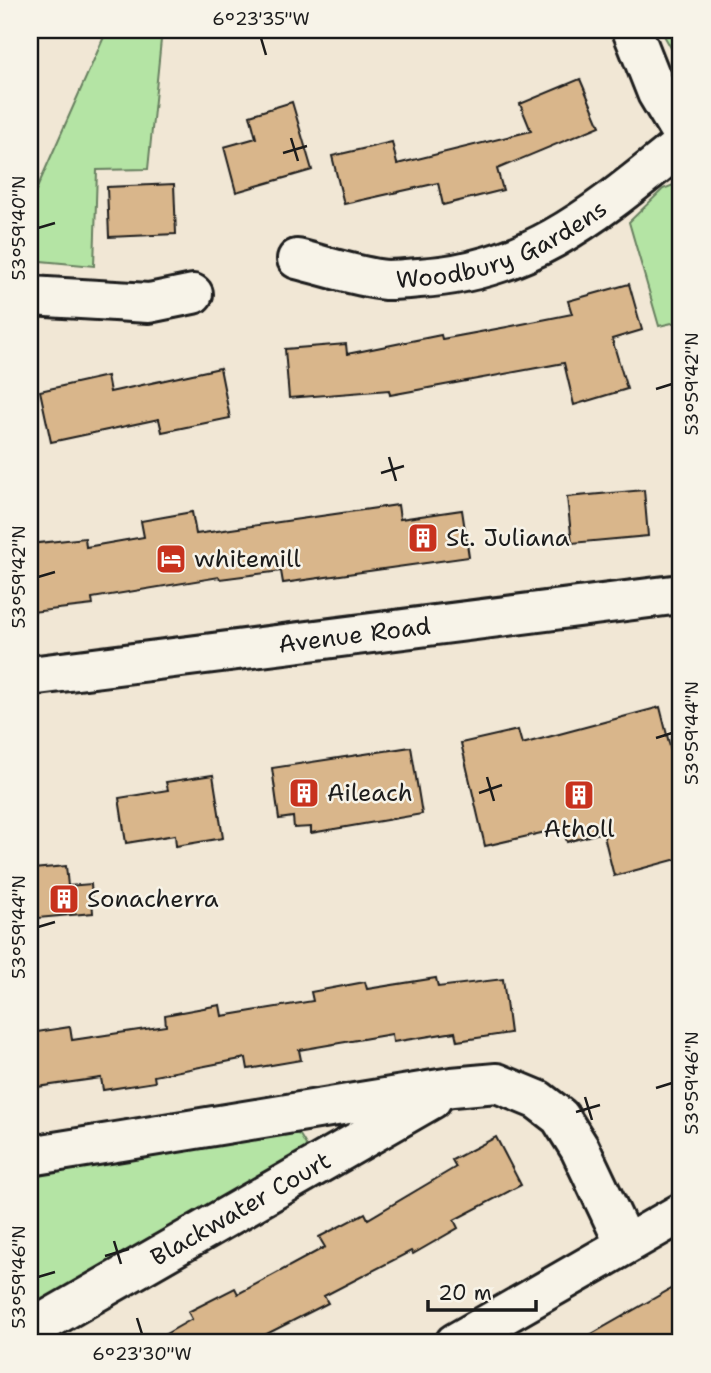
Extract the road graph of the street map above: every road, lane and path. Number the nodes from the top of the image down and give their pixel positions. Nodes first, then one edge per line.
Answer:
1 (632, 30) edge
2 (681, 134) edge
3 (681, 145) edge
4 (298, 259) dead end
5 (193, 294) dead end
6 (30, 296) edge
7 (681, 594) edge
8 (30, 676) edge
9 (452, 1087) junction
10 (30, 1156) edge
11 (681, 1213) edge
12 (625, 1244) junction
13 (30, 1330) edge
14 (455, 1343) edge

1 - 2 street
3 - 4 street, Woodbury Gardens
5 - 6 street
7 - 8 street, Avenue Road
9 - 10 street, Blackwater Court
9 - 12 street, Blackwater Court
9 - 13 street, Blackwater Court
11 - 12 street
12 - 14 street

